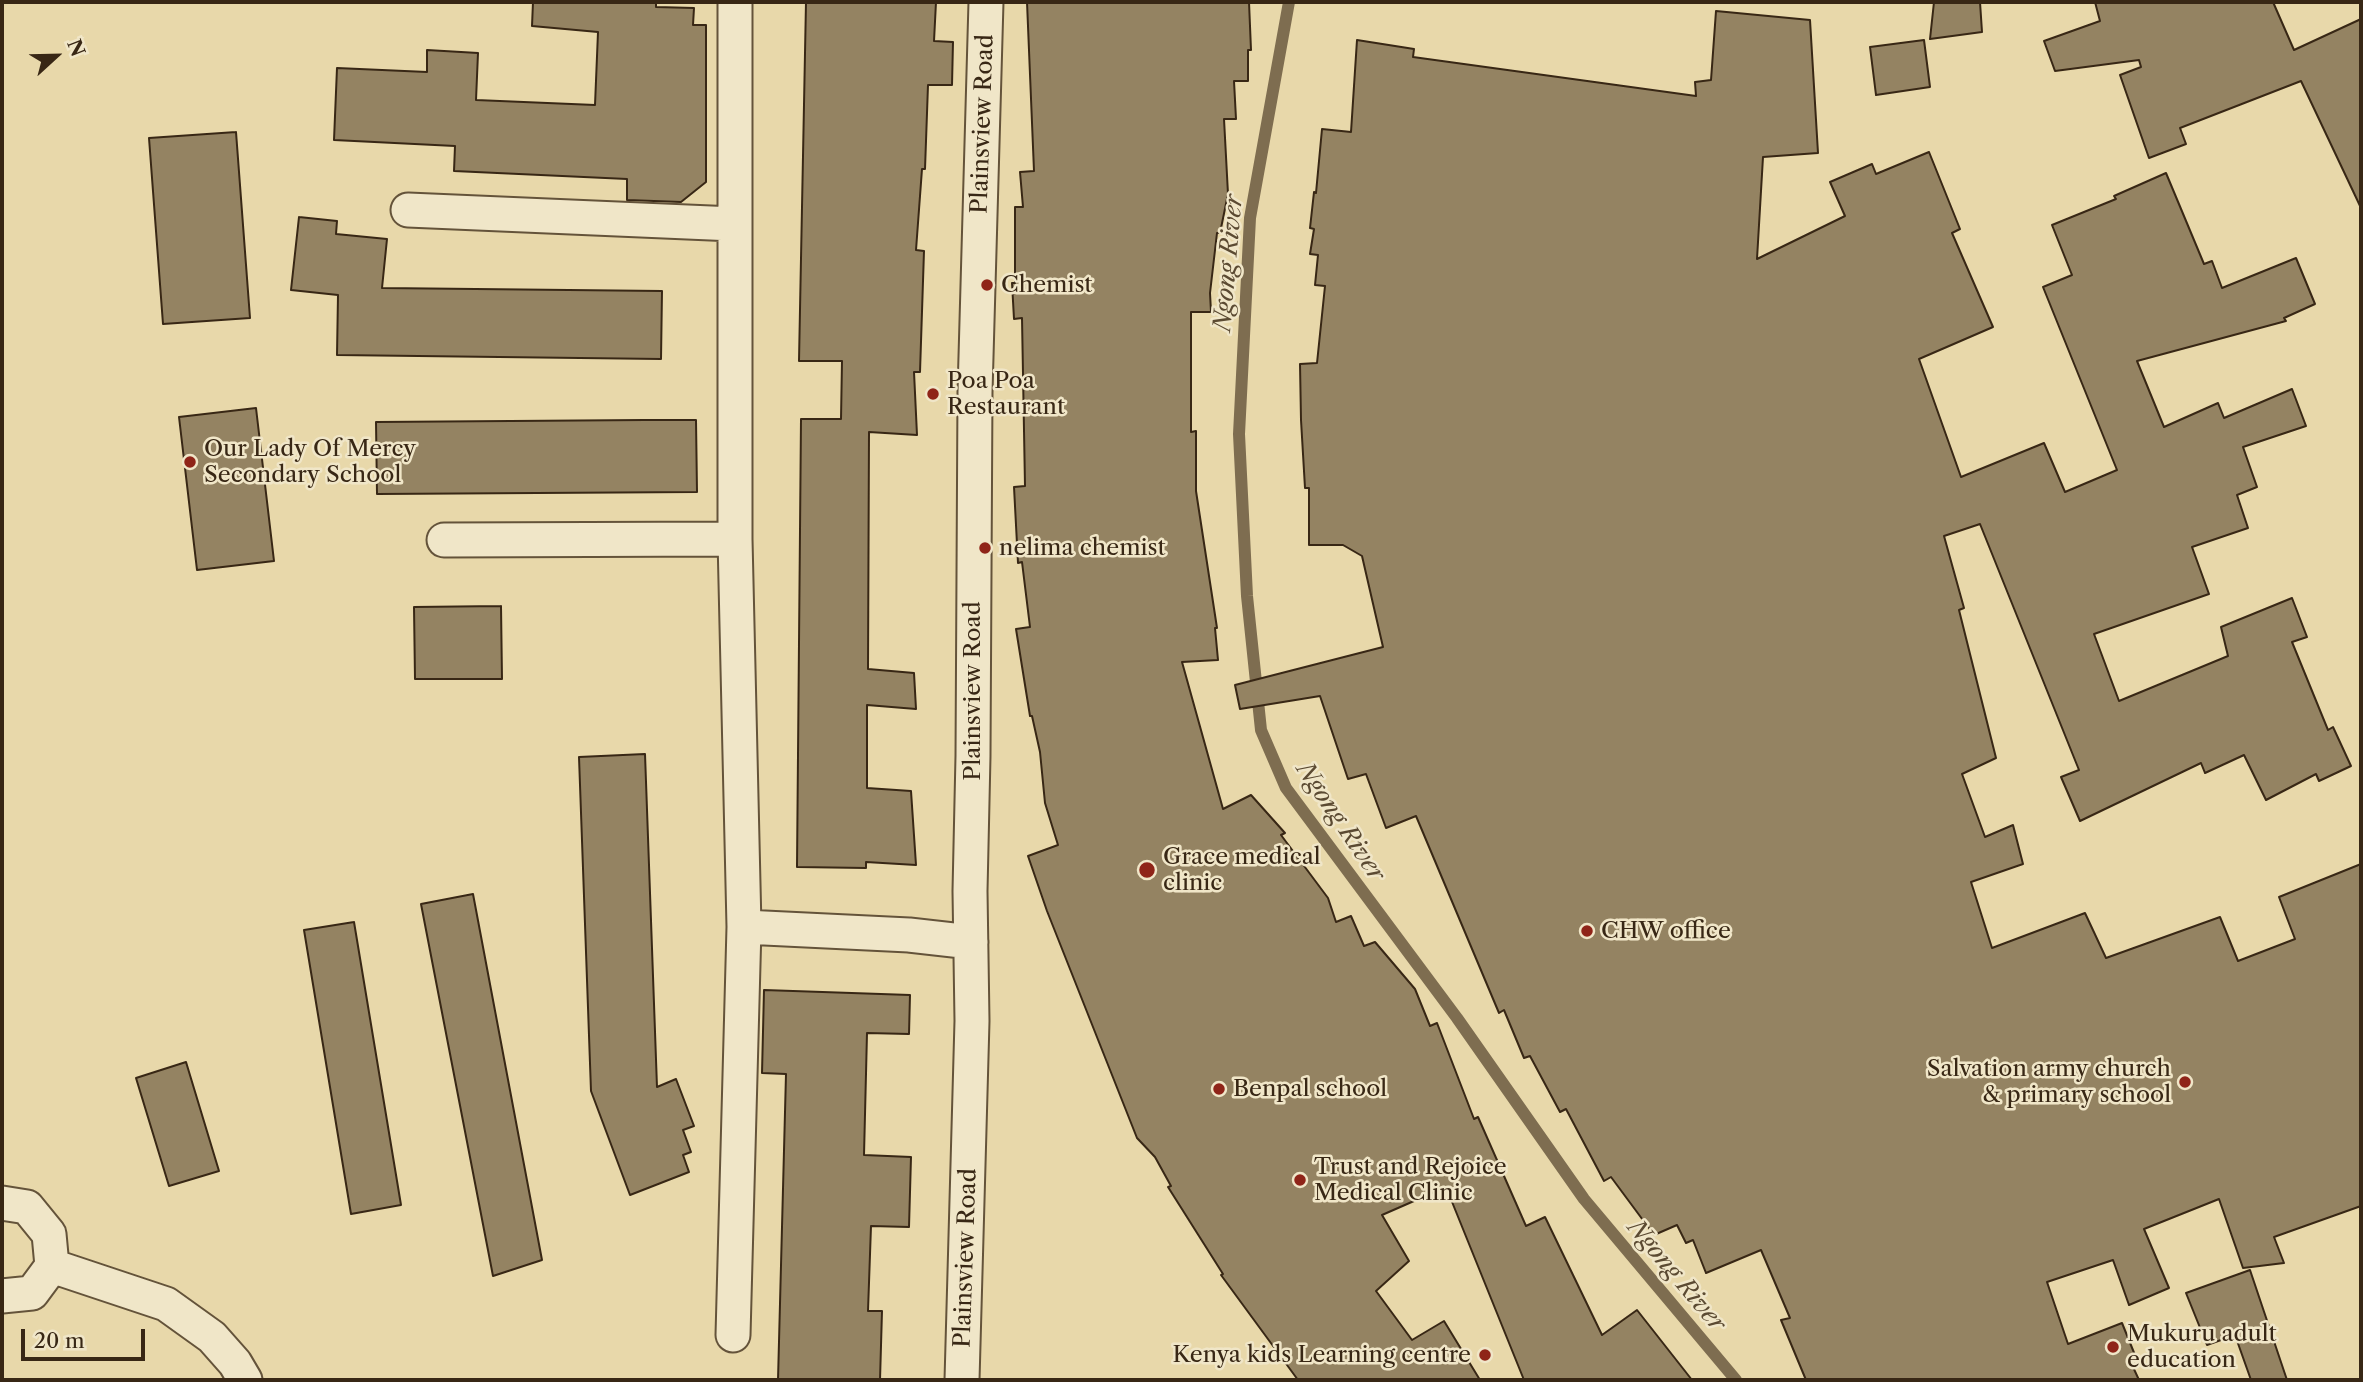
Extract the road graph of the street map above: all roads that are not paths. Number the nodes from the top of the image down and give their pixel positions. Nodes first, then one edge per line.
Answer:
1 (735, 2) edge
2 (986, 2) edge
3 (408, 210) dead end
4 (734, 225) junction
5 (734, 539) junction
6 (444, 540) dead end
7 (744, 927) junction
8 (971, 942) junction
9 (2, 1203) edge
10 (52, 1266) junction
11 (2, 1296) edge
12 (733, 1335) dead end
13 (245, 1380) edge
14 (962, 1380) edge

1 - 4 street
2 - 8 street, Plainsview Road
3 - 4 street
4 - 5 street
5 - 6 street
5 - 7 street
7 - 8 street
7 - 12 street
8 - 14 street, Plainsview Road
9 - 10 street
10 - 11 street
10 - 13 street

